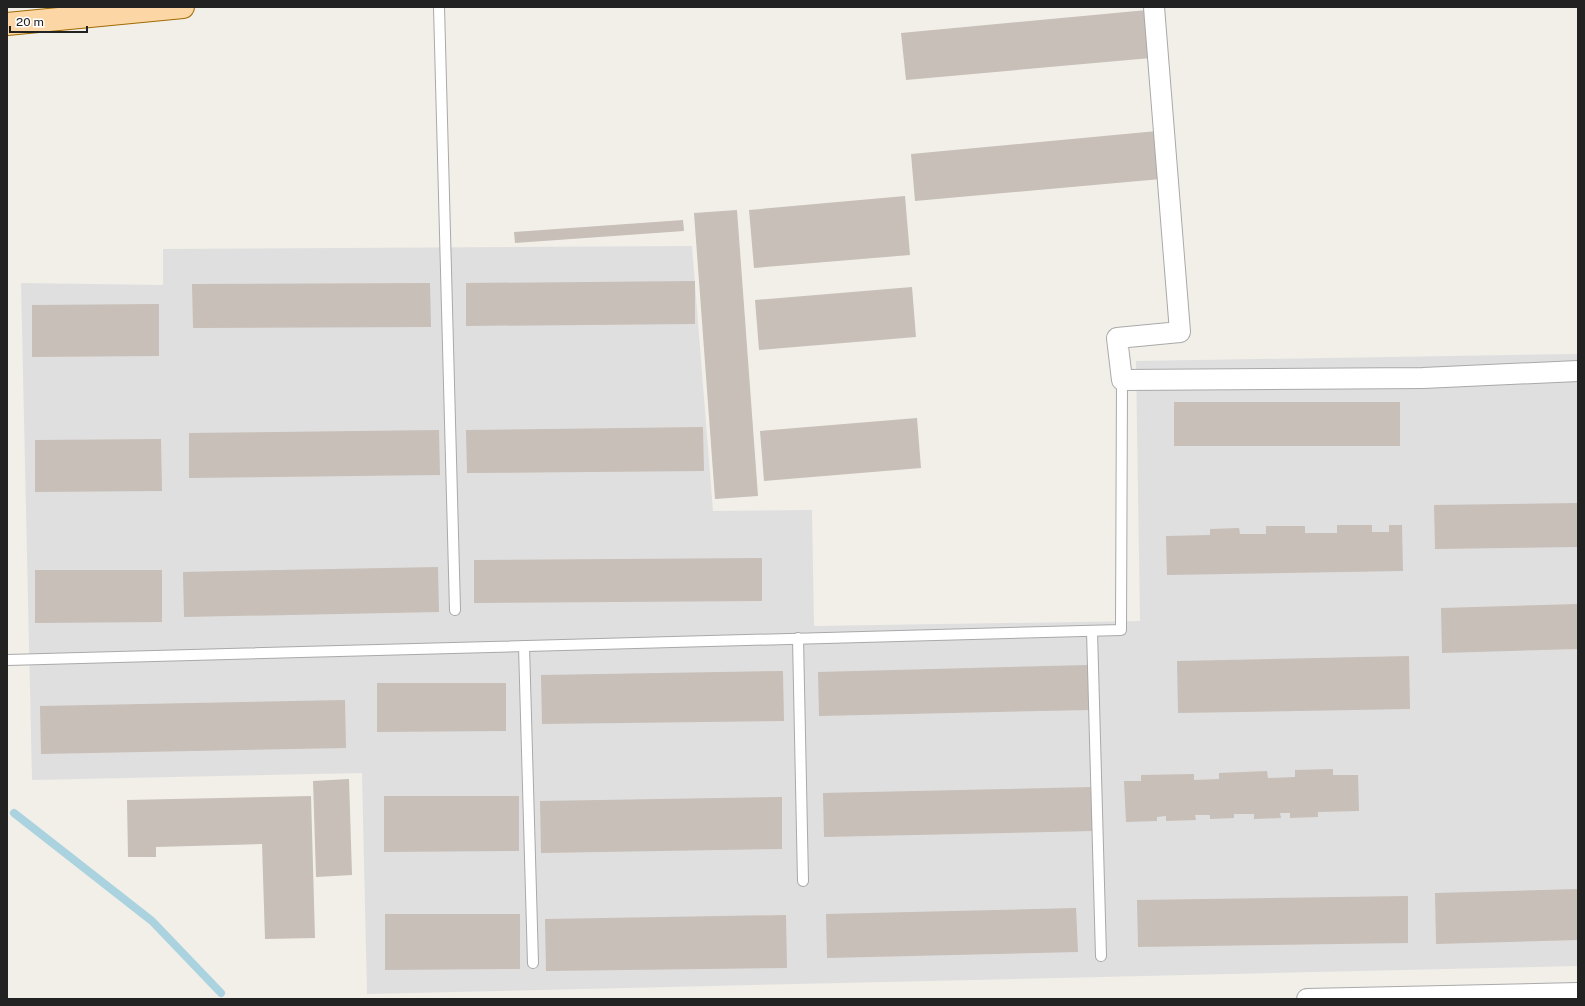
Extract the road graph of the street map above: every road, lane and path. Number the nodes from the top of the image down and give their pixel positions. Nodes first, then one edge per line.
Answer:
1 (183, 7) edge
2 (438, 7) edge
3 (1154, 7) edge
4 (7, 24) edge
5 (1578, 371) edge
6 (1122, 380) junction
7 (455, 610) dead end
8 (1092, 631) junction
9 (798, 638) junction
10 (524, 646) junction
11 (7, 660) edge
12 (803, 882) dead end
13 (1101, 956) dead end
14 (533, 963) dead end
15 (1578, 993) edge
16 (1307, 999) edge

1 - 4 main road
2 - 7 lane
3 - 6 street
5 - 6 street
6 - 8 lane
8 - 9 lane
8 - 13 lane
9 - 10 lane
9 - 12 lane
10 - 11 lane
10 - 14 lane
15 - 16 street

